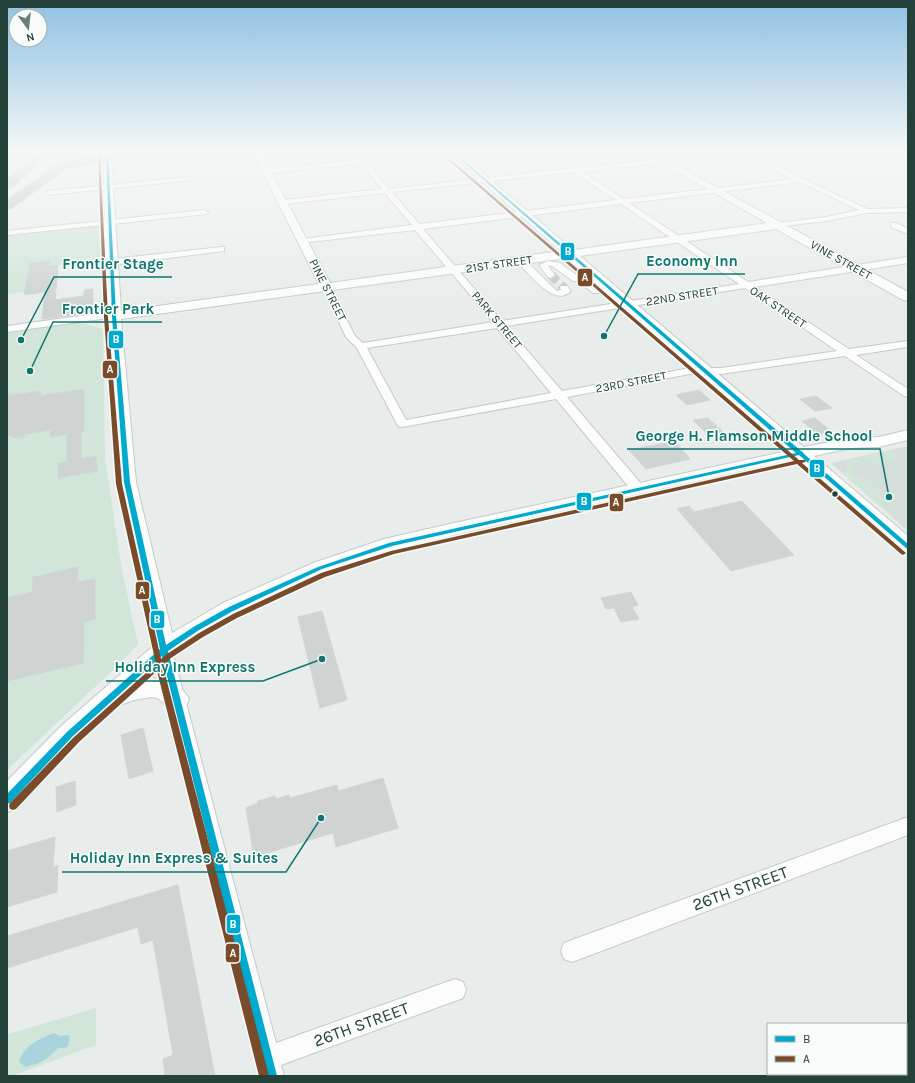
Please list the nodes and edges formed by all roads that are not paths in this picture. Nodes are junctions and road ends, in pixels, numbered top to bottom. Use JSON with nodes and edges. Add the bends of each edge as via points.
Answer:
{"nodes":[{"id":1,"x":110,"y":204,"type":"edge"},
{"id":2,"x":285,"y":204,"type":"edge"},
{"id":3,"x":398,"y":204,"type":"edge"},
{"id":4,"x":512,"y":204,"type":"edge"},
{"id":5,"x":609,"y":204,"type":"edge"},
{"id":6,"x":624,"y":204,"type":"edge"},
{"id":7,"x":738,"y":204,"type":"edge"},
{"id":8,"x":850,"y":204,"type":"edge"},
{"id":9,"x":908,"y":210,"type":"edge"},
{"id":10,"x":866,"y":211,"type":"junction"},
{"id":11,"x":204,"y":212,"type":"dead end"},
{"id":12,"x":524,"y":214,"type":"junction"},
{"id":13,"x":111,"y":222,"type":"junction"},
{"id":14,"x":894,"y":225,"type":"dead end"},
{"id":15,"x":779,"y":226,"type":"junction"},
{"id":16,"x":418,"y":227,"type":"junction"},
{"id":17,"x":908,"y":232,"type":"edge"},
{"id":18,"x":7,"y":233,"type":"edge"},
{"id":19,"x":679,"y":239,"type":"junction"},
{"id":20,"x":303,"y":241,"type":"junction"},
{"id":21,"x":221,"y":249,"type":"dead end"},
{"id":22,"x":571,"y":254,"type":"junction"},
{"id":23,"x":550,"y":257,"type":"junction"},
{"id":24,"x":908,"y":260,"type":"edge"},
{"id":25,"x":521,"y":261,"type":"junction"},
{"id":26,"x":112,"y":262,"type":"junction"},
{"id":27,"x":560,"y":265,"type":"junction"},
{"id":28,"x":858,"y":269,"type":"junction"},
{"id":29,"x":454,"y":270,"type":"junction"},
{"id":30,"x":551,"y":275,"type":"tunnel mouth"},
{"id":31,"x":596,"y":276,"type":"junction"},
{"id":32,"x":582,"y":279,"type":"junction"},
{"id":33,"x":747,"y":286,"type":"junction"},
{"id":34,"x":327,"y":288,"type":"junction"},
{"id":35,"x":564,"y":288,"type":"dead end"},
{"id":36,"x":596,"y":291,"type":"dead end"},
{"id":37,"x":908,"y":297,"type":"edge"},
{"id":38,"x":629,"y":304,"type":"junction"},
{"id":39,"x":114,"y":316,"type":"junction"},
{"id":40,"x":500,"y":325,"type":"junction"},
{"id":41,"x":7,"y":329,"type":"edge"},
{"id":42,"x":908,"y":344,"type":"edge"},
{"id":43,"x":361,"y":346,"type":"junction"},
{"id":44,"x":846,"y":353,"type":"junction"},
{"id":45,"x":705,"y":370,"type":"junction"},
{"id":46,"x":908,"y":394,"type":"edge"},
{"id":47,"x":560,"y":395,"type":"junction"},
{"id":48,"x":402,"y":424,"type":"joint"},
{"id":49,"x":908,"y":427,"type":"edge"},
{"id":50,"x":908,"y":435,"type":"edge"},
{"id":51,"x":850,"y":443,"type":"junction"},
{"id":52,"x":800,"y":453,"type":"junction"},
{"id":53,"x":638,"y":489,"type":"junction"},
{"id":54,"x":908,"y":547,"type":"edge"},
{"id":55,"x":164,"y":650,"type":"junction"},
{"id":56,"x":177,"y":699,"type":"junction"},
{"id":57,"x":105,"y":702,"type":"junction"},
{"id":58,"x":7,"y":800,"type":"edge"},
{"id":59,"x":908,"y":826,"type":"edge"},
{"id":60,"x":572,"y":951,"type":"dead end"},
{"id":61,"x":455,"y":990,"type":"dead end"},
{"id":62,"x":270,"y":1067,"type":"edge"}],
"edges":[{"from":1,"to":13,"type":"main road"},
{"from":2,"to":20,"type":"main road","name":"PINE STREET"},
{"from":3,"to":16,"type":"street","name":"PARK STREET"},
{"from":4,"to":12,"type":"main road"},
{"from":5,"to":12,"type":"street"},
{"from":6,"to":19,"type":"street","name":"OAK STREET"},
{"from":7,"to":15,"type":"main road","name":"VINE STREET"},
{"from":8,"to":10,"type":"street"},
{"from":9,"to":10,"type":"street","name":"21ST STREET"},
{"from":10,"to":15,"type":"street","name":"21ST STREET"},
{"from":11,"to":13,"type":"street"},
{"from":12,"to":16,"type":"street"},
{"from":12,"to":22,"type":"main road"},
{"from":13,"to":18,"type":"street"},
{"from":13,"to":26,"type":"main road"},
{"from":14,"to":17,"type":"street"},
{"from":15,"to":19,"type":"main road","name":"21ST STREET"},
{"from":15,"to":28,"type":"main road","name":"VINE STREET"},
{"from":16,"to":20,"type":"street"},
{"from":16,"to":29,"type":"street","name":"PARK STREET"},
{"from":19,"to":22,"type":"main road","name":"21ST STREET"},
{"from":19,"to":33,"type":"street","name":"OAK STREET"},
{"from":20,"to":34,"type":"main road","name":"PINE STREET"},
{"from":21,"to":26,"type":"street"},
{"from":22,"to":23,"type":"main road","name":"21ST STREET"},
{"from":22,"to":31,"type":"main road"},
{"from":23,"to":25,"type":"main road","name":"21ST STREET"},
{"from":23,"to":27,"type":"street"},
{"from":24,"to":28,"type":"street","name":"22ND STREET"},
{"from":25,"to":29,"type":"main road","name":"21ST STREET"},
{"from":25,"to":35,"type":"street","via":[[554,293],[564,293]]},
{"from":26,"to":39,"type":"main road"},
{"from":27,"to":30,"type":"street","via":[[543,265]]},
{"from":27,"to":32,"type":"street","via":[[574,278]]},
{"from":28,"to":33,"type":"street","name":"22ND STREET"},
{"from":28,"to":37,"type":"main road","name":"VINE STREET"},
{"from":29,"to":34,"type":"main road","name":"21ST STREET"},
{"from":29,"to":40,"type":"street","name":"PARK STREET"},
{"from":31,"to":32,"type":"street"},
{"from":31,"to":38,"type":"main road"},
{"from":32,"to":36,"type":"street"},
{"from":33,"to":38,"type":"street","name":"22ND STREET"},
{"from":33,"to":44,"type":"street","name":"OAK STREET"},
{"from":34,"to":39,"type":"main road","name":"21ST STREET"},
{"from":34,"to":43,"type":"street","name":"PINE STREET","via":[[351,336]]},
{"from":38,"to":40,"type":"street","name":"22ND STREET"},
{"from":38,"to":45,"type":"main road"},
{"from":39,"to":41,"type":"street"},
{"from":39,"to":55,"type":"main road","via":[[127,482]]},
{"from":40,"to":43,"type":"street","name":"22ND STREET"},
{"from":40,"to":47,"type":"street","name":"PARK STREET"},
{"from":42,"to":44,"type":"street","name":"23RD STREET"},
{"from":43,"to":48,"type":"street","name":"PINE STREET"},
{"from":44,"to":45,"type":"street","name":"23RD STREET","via":[[723,371]]},
{"from":44,"to":46,"type":"street","name":"OAK STREET"},
{"from":45,"to":47,"type":"street","name":"23RD STREET"},
{"from":45,"to":52,"type":"main road"},
{"from":47,"to":48,"type":"street","name":"23RD STREET"},
{"from":47,"to":53,"type":"street","name":"PARK STREET"},
{"from":49,"to":51,"type":"main road","via":[[899,426],[867,433]]},
{"from":50,"to":51,"type":"main road","via":[[878,442]]},
{"from":51,"to":52,"type":"main road"},
{"from":52,"to":53,"type":"main road"},
{"from":52,"to":54,"type":"main road"},
{"from":53,"to":55,"type":"main road","via":[[391,544],[350,557],[231,609]]},
{"from":55,"to":56,"type":"street"},
{"from":55,"to":57,"type":"main road"},
{"from":56,"to":57,"type":"main road","via":[[163,690],[146,688],[128,692]]},
{"from":56,"to":62,"type":"street"},
{"from":57,"to":58,"type":"main road","via":[[70,734]]},
{"from":59,"to":60,"type":"street","name":"26TH STREET"},
{"from":61,"to":62,"type":"street","name":"26TH STREET"}]}
